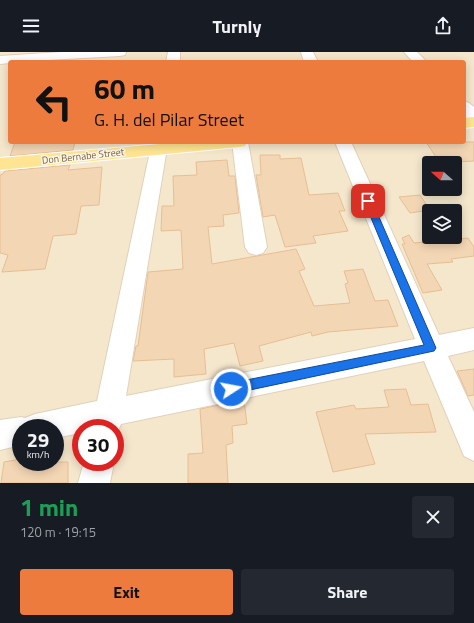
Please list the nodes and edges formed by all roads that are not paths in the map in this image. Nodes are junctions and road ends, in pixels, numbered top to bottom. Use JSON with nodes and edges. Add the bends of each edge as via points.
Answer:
{"nodes":[{"id":1,"x":120,"y":52,"type":"edge"},
{"id":2,"x":410,"y":52,"type":"edge"},
{"id":3,"x":9,"y":57,"type":"edge"},
{"id":4,"x":418,"y":60,"type":"edge"},
{"id":5,"x":0,"y":71,"type":"edge"},
{"id":6,"x":466,"y":108,"type":"edge"},
{"id":7,"x":474,"y":116,"type":"edge"},
{"id":8,"x":186,"y":144,"type":"edge"},
{"id":9,"x":240,"y":144,"type":"edge"},
{"id":10,"x":344,"y":144,"type":"edge"},
{"id":11,"x":159,"y":145,"type":"edge"},
{"id":12,"x":0,"y":164,"type":"edge"},
{"id":13,"x":256,"y":247,"type":"dead end"},
{"id":14,"x":474,"y":339,"type":"edge"},
{"id":15,"x":431,"y":348,"type":"junction"},
{"id":16,"x":107,"y":419,"type":"edge"},
{"id":17,"x":116,"y":419,"type":"edge"},
{"id":18,"x":12,"y":433,"type":"edge"},
{"id":19,"x":0,"y":435,"type":"edge"},
{"id":20,"x":474,"y":446,"type":"edge"},
{"id":21,"x":96,"y":471,"type":"edge"},
{"id":22,"x":94,"y":483,"type":"edge"}],
"edges":[{"from":1,"to":3,"type":"street"},
{"from":2,"to":4,"type":"street"},
{"from":3,"to":5,"type":"street"},
{"from":6,"to":7,"type":"street"},
{"from":8,"to":11,"type":"main road","name":"Don Bernabe Street"},
{"from":9,"to":13,"type":"street"},
{"from":10,"to":15,"type":"street"},
{"from":11,"to":12,"type":"main road","name":"Don Bernabe Street"},
{"from":11,"to":16,"type":"street"},
{"from":14,"to":15,"type":"street"},
{"from":15,"to":17,"type":"street"},
{"from":15,"to":20,"type":"street"},
{"from":18,"to":19,"type":"street"},
{"from":21,"to":22,"type":"street"}]}
